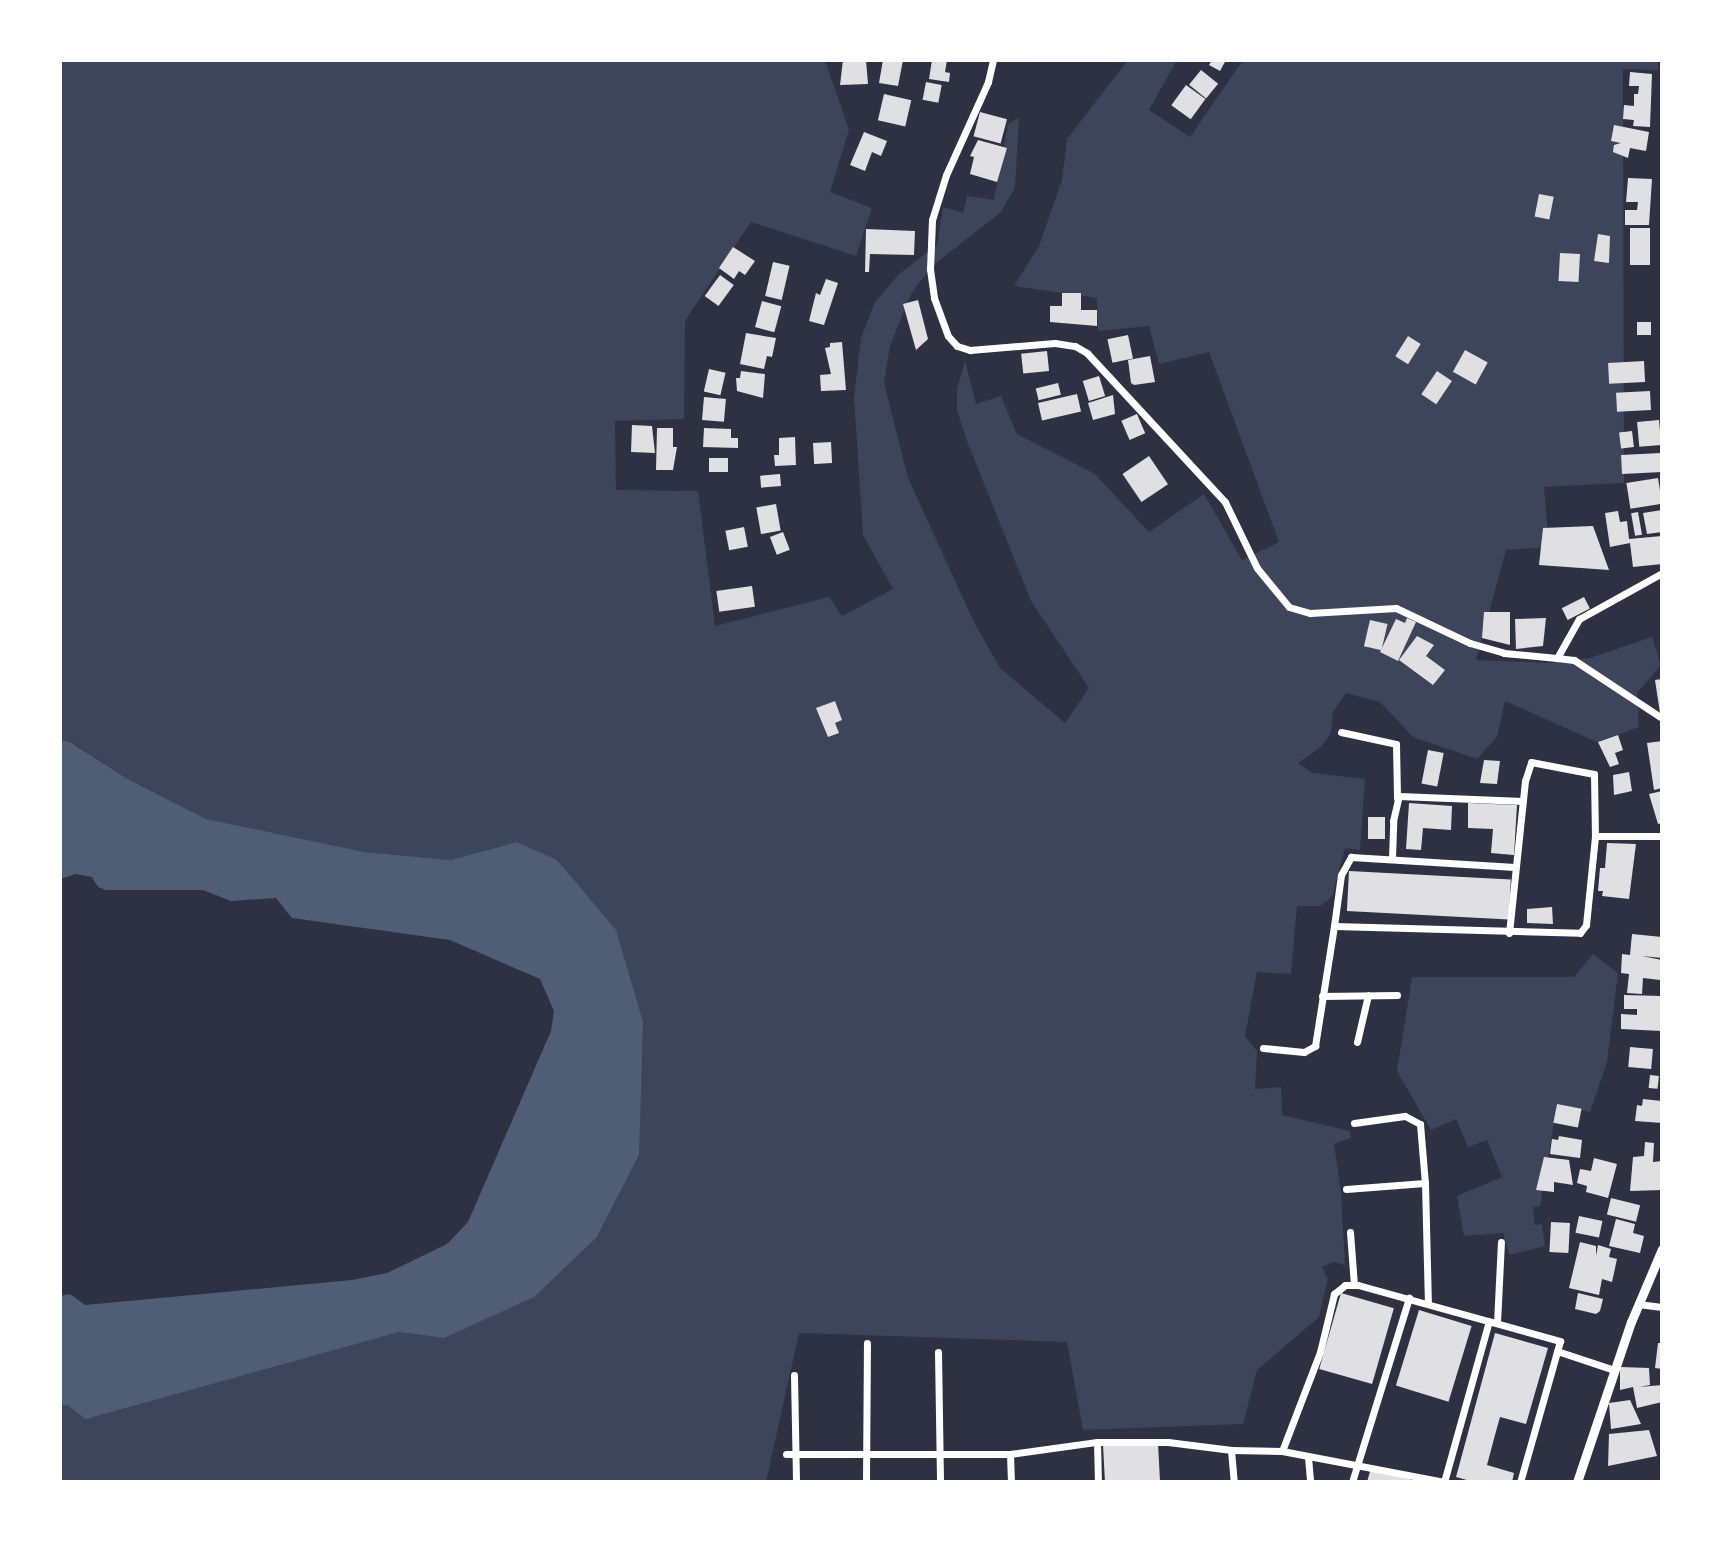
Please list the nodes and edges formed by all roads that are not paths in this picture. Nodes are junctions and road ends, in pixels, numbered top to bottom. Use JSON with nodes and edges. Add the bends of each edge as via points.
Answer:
{"nodes":[{"id":1,"x":993,"y":60,"type":"edge"},
{"id":2,"x":1662,"y":573,"type":"edge"},
{"id":3,"x":1557,"y":658,"type":"junction"},
{"id":4,"x":1662,"y":718,"type":"edge"},
{"id":5,"x":1341,"y":732,"type":"dead end"},
{"id":6,"x":1397,"y":798,"type":"junction"},
{"id":7,"x":1523,"y":801,"type":"junction"},
{"id":8,"x":1595,"y":836,"type":"junction"},
{"id":9,"x":1662,"y":836,"type":"edge"},
{"id":10,"x":1392,"y":858,"type":"junction"},
{"id":11,"x":1515,"y":867,"type":"junction"},
{"id":12,"x":1334,"y":926,"type":"junction"},
{"id":13,"x":1509,"y":933,"type":"junction"},
{"id":14,"x":1368,"y":995,"type":"junction"},
{"id":15,"x":1397,"y":995,"type":"dead end"},
{"id":16,"x":1322,"y":996,"type":"junction"},
{"id":17,"x":1357,"y":1042,"type":"dead end"},
{"id":18,"x":1263,"y":1048,"type":"dead end"},
{"id":19,"x":1354,"y":1123,"type":"dead end"},
{"id":20,"x":1425,"y":1183,"type":"junction"},
{"id":21,"x":1346,"y":1189,"type":"dead end"},
{"id":22,"x":1350,"y":1232,"type":"dead end"},
{"id":23,"x":1501,"y":1242,"type":"dead end"},
{"id":24,"x":1662,"y":1249,"type":"edge"},
{"id":25,"x":1354,"y":1285,"type":"junction"},
{"id":26,"x":1409,"y":1298,"type":"junction"},
{"id":27,"x":1428,"y":1303,"type":"junction"},
{"id":28,"x":1638,"y":1304,"type":"junction"},
{"id":29,"x":1662,"y":1307,"type":"edge"},
{"id":30,"x":1493,"y":1322,"type":"junction"},
{"id":31,"x":867,"y":1343,"type":"dead end"},
{"id":32,"x":1557,"y":1351,"type":"junction"},
{"id":33,"x":938,"y":1352,"type":"dead end"},
{"id":34,"x":1614,"y":1370,"type":"junction"},
{"id":35,"x":794,"y":1375,"type":"dead end"},
{"id":36,"x":1097,"y":1442,"type":"junction"},
{"id":37,"x":1231,"y":1450,"type":"junction"},
{"id":38,"x":1282,"y":1451,"type":"junction"},
{"id":39,"x":941,"y":1453,"type":"junction"},
{"id":40,"x":786,"y":1454,"type":"dead end"},
{"id":41,"x":796,"y":1454,"type":"junction"},
{"id":42,"x":865,"y":1454,"type":"junction"},
{"id":43,"x":1010,"y":1454,"type":"junction"},
{"id":44,"x":1308,"y":1457,"type":"junction"},
{"id":45,"x":1356,"y":1463,"type":"junction"},
{"id":46,"x":796,"y":1482,"type":"edge"},
{"id":47,"x":866,"y":1482,"type":"edge"},
{"id":48,"x":940,"y":1482,"type":"edge"},
{"id":49,"x":1011,"y":1482,"type":"edge"},
{"id":50,"x":1098,"y":1482,"type":"edge"},
{"id":51,"x":1234,"y":1482,"type":"edge"},
{"id":52,"x":1310,"y":1482,"type":"edge"},
{"id":53,"x":1352,"y":1482,"type":"edge"},
{"id":54,"x":1520,"y":1482,"type":"edge"},
{"id":55,"x":1577,"y":1482,"type":"edge"}],
"edges":[{"from":1,"to":3,"type":"street","via":[[932,220],[934,298],[957,346],[970,350],[1055,343],[1087,353],[1225,502],[1257,568],[1289,607],[1310,613],[1396,608],[1470,643],[1504,653]]},
{"from":2,"to":3,"type":"street","via":[[1579,619]]},
{"from":3,"to":4,"type":"street","via":[[1574,660]]},
{"from":5,"to":6,"type":"street","via":[[1396,744]]},
{"from":6,"to":7,"type":"street"},
{"from":6,"to":10,"type":"street"},
{"from":7,"to":8,"type":"street","via":[[1533,761],[1593,773]]},
{"from":7,"to":11,"type":"street"},
{"from":8,"to":9,"type":"street"},
{"from":8,"to":13,"type":"street","via":[[1582,932]]},
{"from":10,"to":11,"type":"street"},
{"from":10,"to":12,"type":"street","via":[[1360,855],[1347,860],[1335,898]]},
{"from":11,"to":13,"type":"street"},
{"from":12,"to":13,"type":"street"},
{"from":12,"to":16,"type":"street"},
{"from":14,"to":15,"type":"street"},
{"from":14,"to":16,"type":"street"},
{"from":14,"to":17,"type":"street"},
{"from":16,"to":18,"type":"street","via":[[1312,1050]]},
{"from":19,"to":20,"type":"street","via":[[1417,1119],[1423,1131]]},
{"from":20,"to":21,"type":"street"},
{"from":20,"to":27,"type":"street"},
{"from":22,"to":25,"type":"street"},
{"from":23,"to":30,"type":"street"},
{"from":24,"to":28,"type":"street"},
{"from":25,"to":26,"type":"street"},
{"from":25,"to":38,"type":"street","via":[[1334,1294],[1320,1352]]},
{"from":26,"to":27,"type":"street"},
{"from":26,"to":45,"type":"street"},
{"from":27,"to":30,"type":"street"},
{"from":28,"to":29,"type":"street"},
{"from":28,"to":34,"type":"street"},
{"from":30,"to":32,"type":"street","via":[[1560,1341]]},
{"from":30,"to":45,"type":"street","via":[[1444,1482]]},
{"from":31,"to":42,"type":"street"},
{"from":32,"to":34,"type":"street"},
{"from":32,"to":54,"type":"street"},
{"from":33,"to":39,"type":"street"},
{"from":34,"to":55,"type":"street"},
{"from":35,"to":41,"type":"street"},
{"from":36,"to":37,"type":"street","via":[[1168,1442]]},
{"from":36,"to":43,"type":"street"},
{"from":36,"to":50,"type":"street"},
{"from":37,"to":38,"type":"street"},
{"from":37,"to":51,"type":"street"},
{"from":38,"to":44,"type":"street"},
{"from":39,"to":42,"type":"street"},
{"from":39,"to":43,"type":"street"},
{"from":39,"to":48,"type":"street"},
{"from":40,"to":41,"type":"street"},
{"from":41,"to":42,"type":"street"},
{"from":41,"to":46,"type":"street"},
{"from":42,"to":47,"type":"street"},
{"from":43,"to":49,"type":"street"},
{"from":44,"to":45,"type":"street"},
{"from":44,"to":52,"type":"street"},
{"from":45,"to":53,"type":"street"}]}
